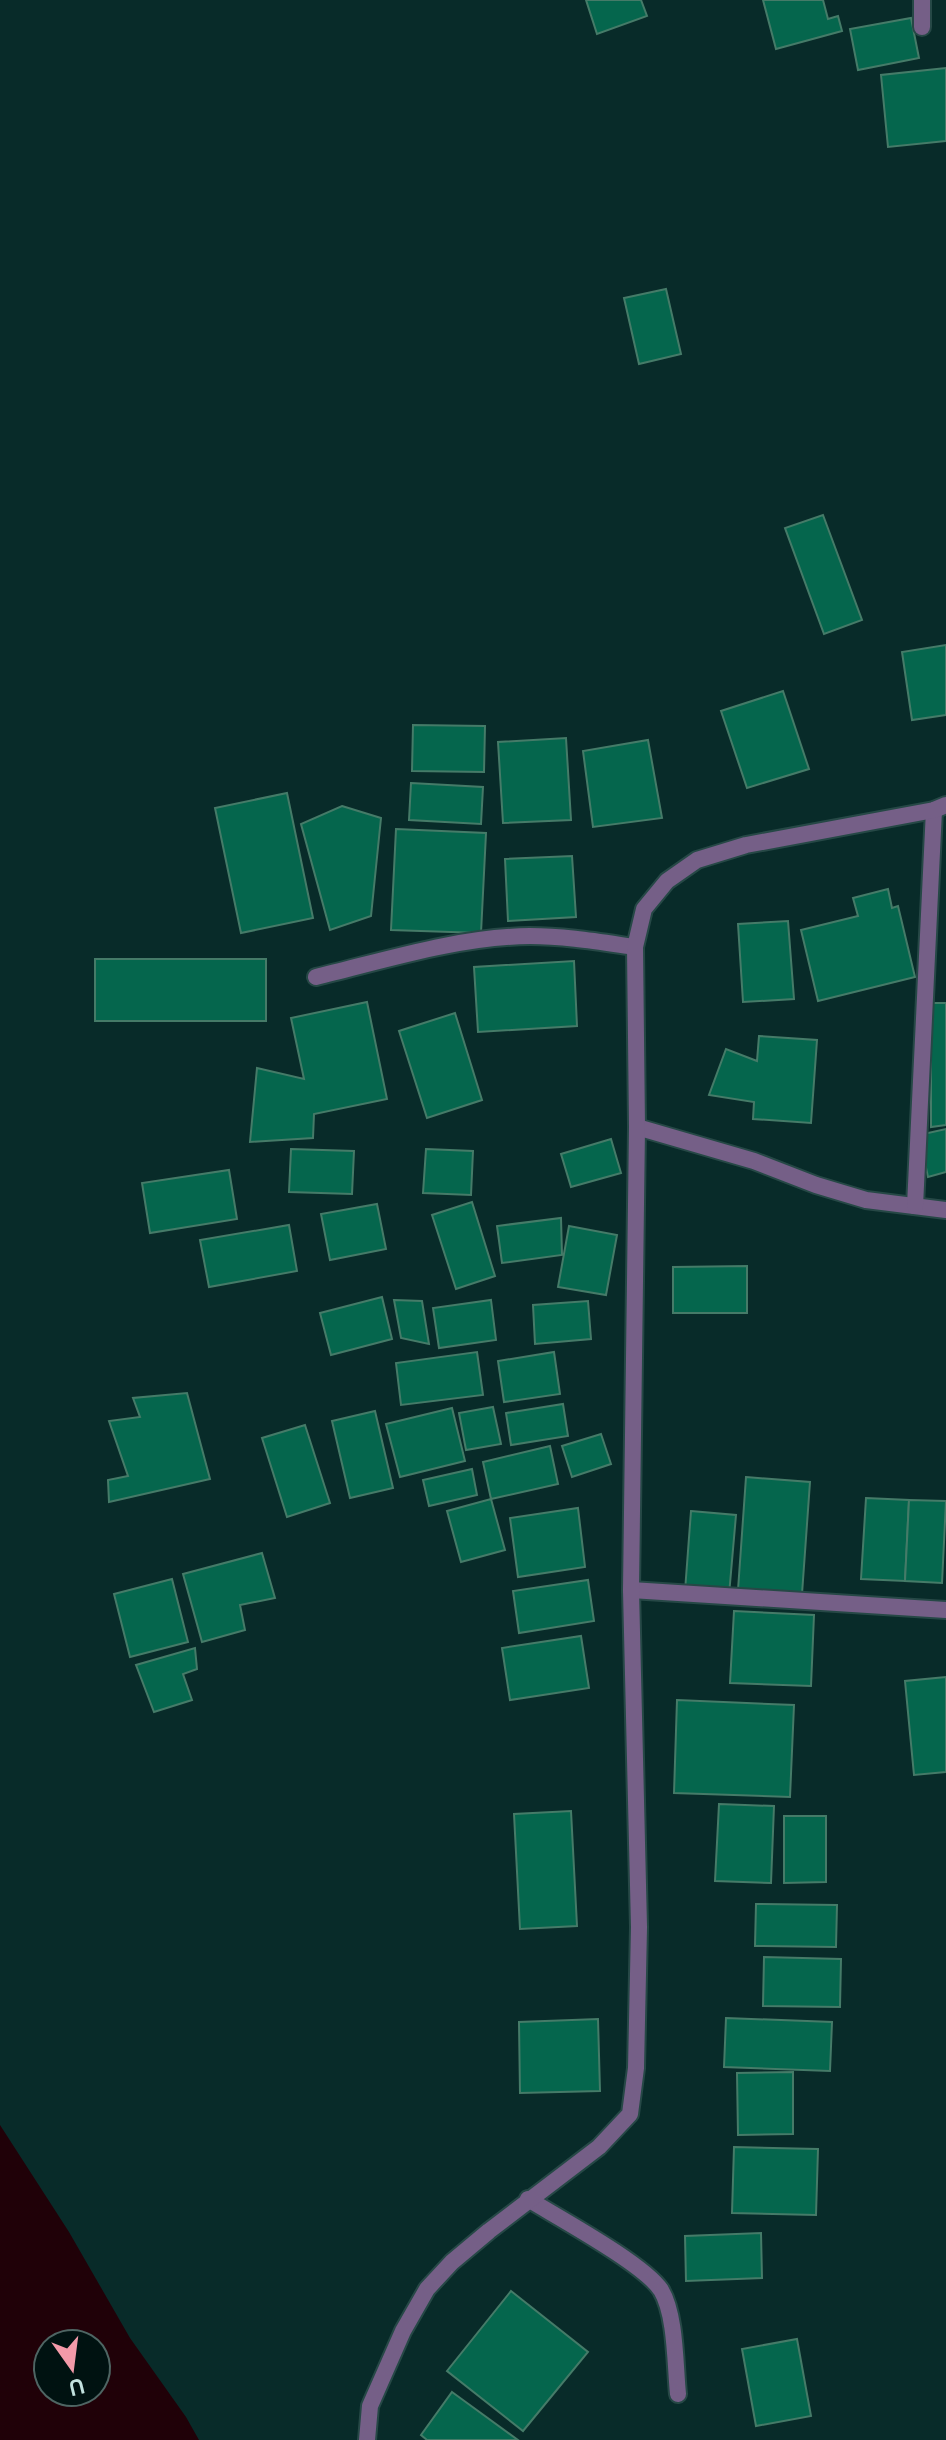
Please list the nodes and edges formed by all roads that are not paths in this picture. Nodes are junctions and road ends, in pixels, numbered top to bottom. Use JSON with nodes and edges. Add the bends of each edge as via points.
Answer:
{"nodes":[{"id":1,"x":922,"y":0,"type":"edge"},
{"id":2,"x":922,"y":27,"type":"dead end"},
{"id":3,"x":940,"y":808,"type":"edge"},
{"id":4,"x":635,"y":947,"type":"junction"},
{"id":5,"x":316,"y":977,"type":"dead end"},
{"id":6,"x":637,"y":1127,"type":"junction"},
{"id":7,"x":915,"y":1206,"type":"junction"},
{"id":8,"x":946,"y":1210,"type":"edge"},
{"id":9,"x":631,"y":1590,"type":"junction"},
{"id":10,"x":946,"y":1610,"type":"edge"},
{"id":11,"x":528,"y":2199,"type":"junction"},
{"id":12,"x":678,"y":2394,"type":"dead end"},
{"id":13,"x":367,"y":2440,"type":"edge"}],
"edges":[{"from":1,"to":2,"type":"street"},
{"from":3,"to":4,"type":"street","via":[[746,845],[697,860],[667,881],[644,909]]},
{"from":3,"to":7,"type":"street"},
{"from":4,"to":5,"type":"street","via":[[530,936],[490,939]]},
{"from":4,"to":6,"type":"street"},
{"from":6,"to":7,"type":"street","via":[[866,1200]]},
{"from":6,"to":9,"type":"street"},
{"from":7,"to":8,"type":"street"},
{"from":9,"to":10,"type":"street"},
{"from":9,"to":11,"type":"street","via":[[639,1942],[630,2114],[599,2147]]},
{"from":11,"to":12,"type":"street","via":[[646,2273],[662,2292]]},
{"from":11,"to":13,"type":"street","via":[[427,2289],[370,2406]]}]}
